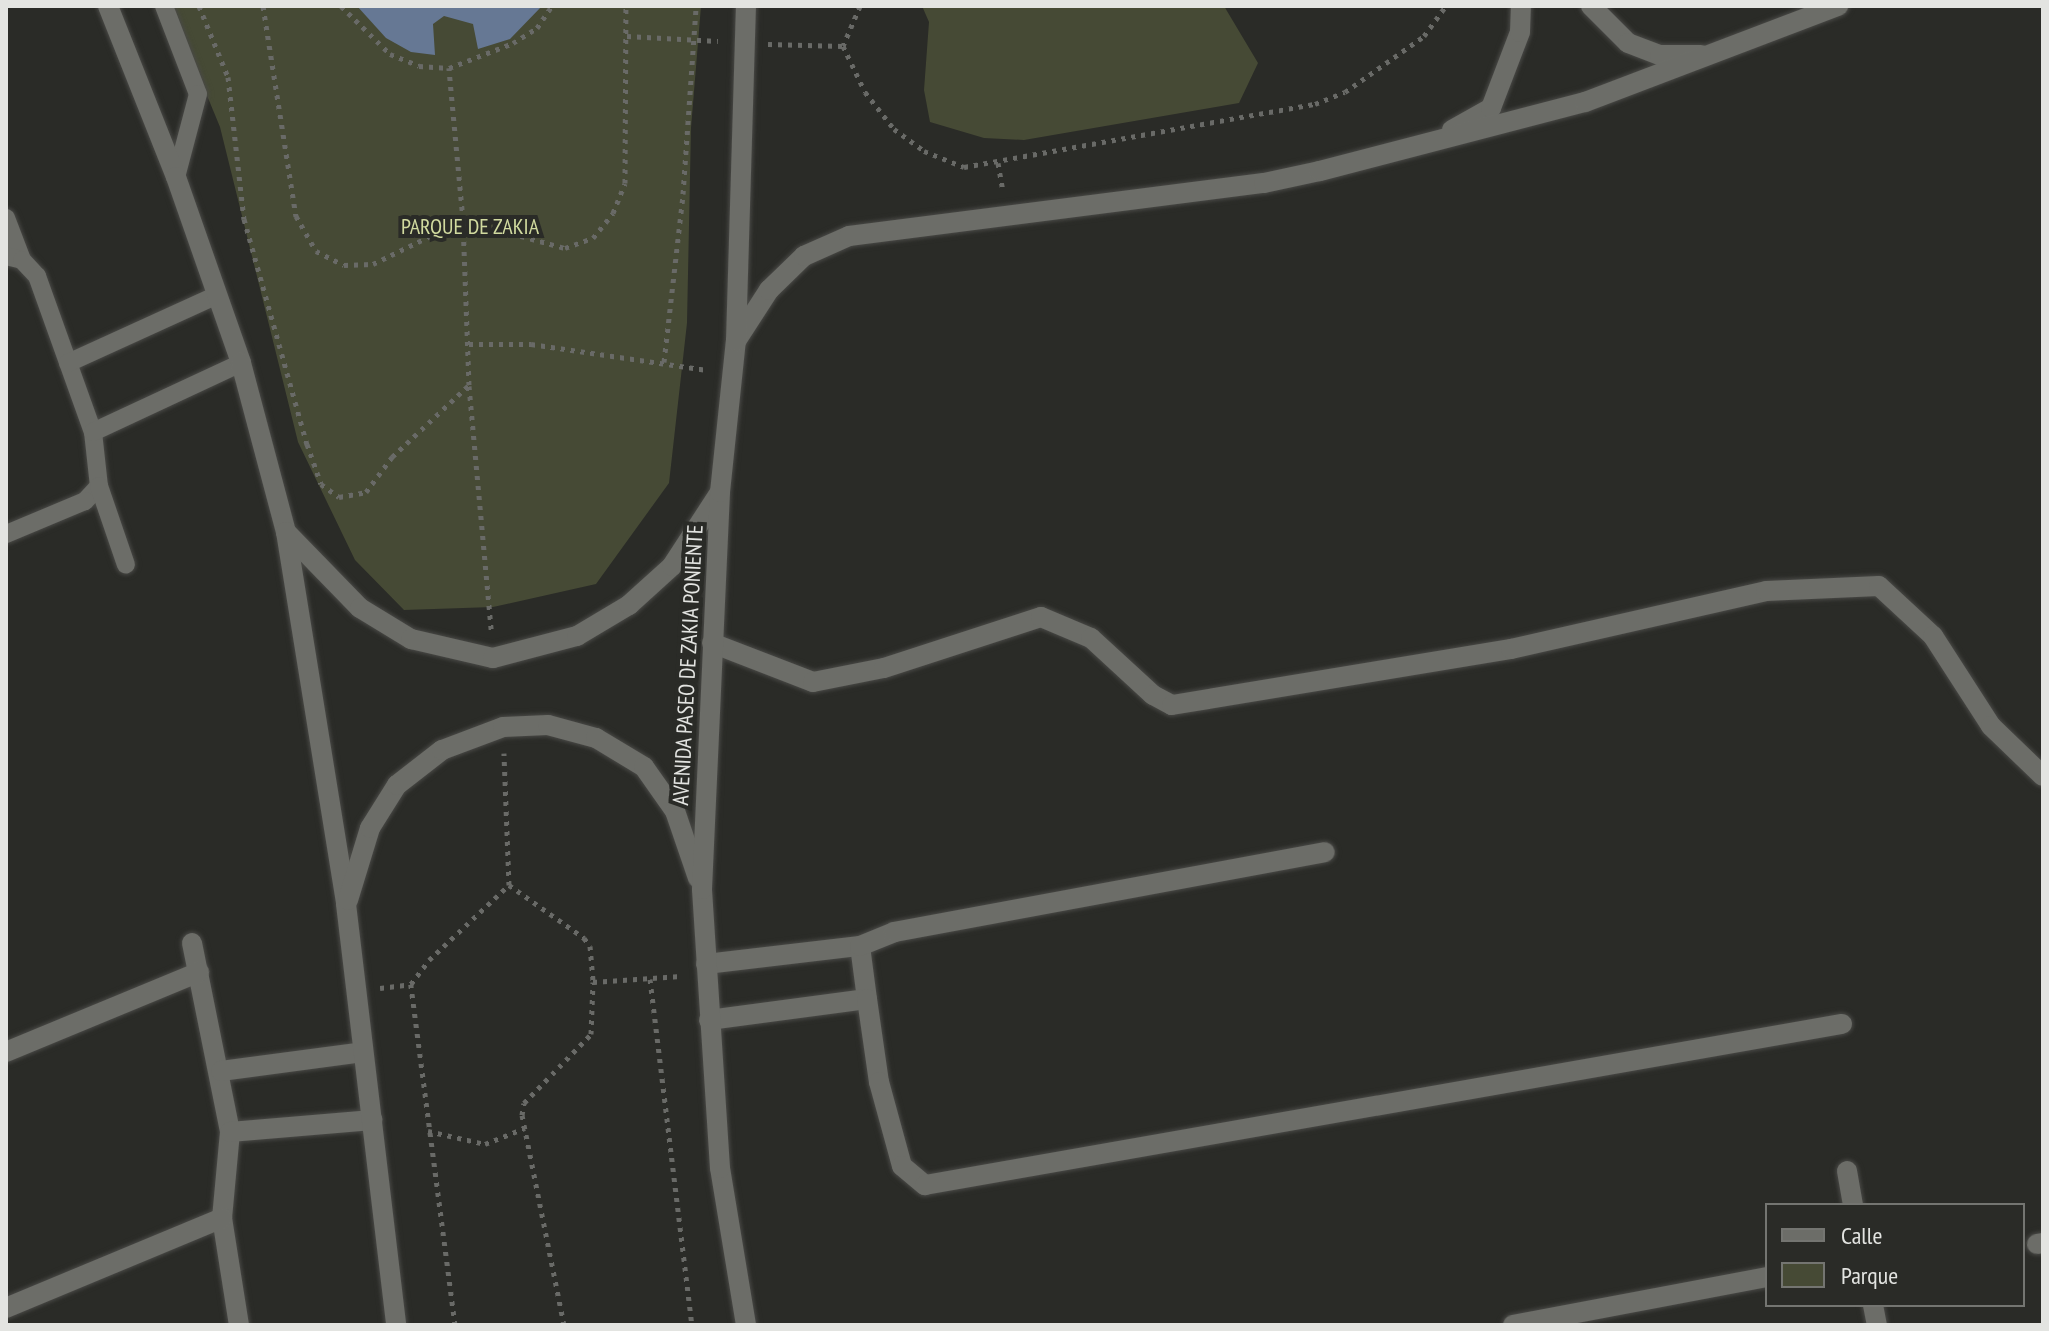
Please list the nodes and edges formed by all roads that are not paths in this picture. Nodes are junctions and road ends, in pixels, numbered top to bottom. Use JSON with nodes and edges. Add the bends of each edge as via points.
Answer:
{"nodes":[{"id":1,"x":108,"y":6,"type":"edge"},
{"id":2,"x":164,"y":6,"type":"edge"},
{"id":3,"x":746,"y":6,"type":"edge"},
{"id":4,"x":1521,"y":6,"type":"edge"},
{"id":5,"x":1591,"y":6,"type":"edge"},
{"id":6,"x":1838,"y":6,"type":"edge"},
{"id":7,"x":1718,"y":55,"type":"junction"},
{"id":8,"x":1425,"y":146,"type":"junction"},
{"id":9,"x":176,"y":177,"type":"junction"},
{"id":10,"x":6,"y":218,"type":"edge"},
{"id":11,"x":14,"y":258,"type":"edge"},
{"id":12,"x":217,"y":295,"type":"junction"},
{"id":13,"x":736,"y":341,"type":"junction"},
{"id":14,"x":68,"y":363,"type":"junction"},
{"id":15,"x":241,"y":363,"type":"junction"},
{"id":16,"x":93,"y":432,"type":"junction"},
{"id":17,"x":99,"y":486,"type":"junction"},
{"id":18,"x":720,"y":492,"type":"junction"},
{"id":19,"x":286,"y":532,"type":"junction"},
{"id":20,"x":6,"y":534,"type":"edge"},
{"id":21,"x":126,"y":565,"type":"dead end"},
{"id":22,"x":712,"y":643,"type":"junction"},
{"id":23,"x":2043,"y":776,"type":"edge"},
{"id":24,"x":1325,"y":852,"type":"dead end"},
{"id":25,"x":702,"y":889,"type":"junction"},
{"id":26,"x":346,"y":904,"type":"junction"},
{"id":27,"x":192,"y":943,"type":"dead end"},
{"id":28,"x":860,"y":946,"type":"junction"},
{"id":29,"x":706,"y":964,"type":"junction"},
{"id":30,"x":199,"y":972,"type":"junction"},
{"id":31,"x":867,"y":999,"type":"junction"},
{"id":32,"x":709,"y":1020,"type":"junction"},
{"id":33,"x":1842,"y":1024,"type":"dead end"},
{"id":34,"x":6,"y":1052,"type":"edge"},
{"id":35,"x":363,"y":1052,"type":"junction"},
{"id":36,"x":221,"y":1071,"type":"junction"},
{"id":37,"x":372,"y":1120,"type":"junction"},
{"id":38,"x":230,"y":1132,"type":"junction"},
{"id":39,"x":1847,"y":1171,"type":"dead end"},
{"id":40,"x":1853,"y":1203,"type":"edge"},
{"id":41,"x":222,"y":1218,"type":"junction"},
{"id":42,"x":1765,"y":1277,"type":"edge"},
{"id":43,"x":6,"y":1308,"type":"edge"},
{"id":44,"x":239,"y":1325,"type":"edge"},
{"id":45,"x":396,"y":1325,"type":"edge"},
{"id":46,"x":746,"y":1325,"type":"edge"},
{"id":47,"x":1513,"y":1325,"type":"edge"}],
"edges":[{"from":1,"to":9,"type":"street"},
{"from":2,"to":9,"type":"lane","via":[[198,94]]},
{"from":3,"to":13,"type":"street","name":"AVENIDA PASEO DE ZAKIA PONIENTE"},
{"from":4,"to":8,"type":"street","via":[[1520,32],[1491,108]]},
{"from":5,"to":7,"type":"street","via":[[1628,43],[1660,55]]},
{"from":6,"to":7,"type":"street"},
{"from":7,"to":8,"type":"street","via":[[1585,102]]},
{"from":8,"to":13,"type":"street","via":[[1264,183],[849,236],[804,256],[769,290]]},
{"from":9,"to":12,"type":"street"},
{"from":10,"to":11,"type":"lane"},
{"from":11,"to":14,"type":"lane","via":[[37,276]]},
{"from":12,"to":14,"type":"lane"},
{"from":12,"to":15,"type":"street"},
{"from":13,"to":18,"type":"street","name":"AVENIDA PASEO DE ZAKIA PONIENTE"},
{"from":14,"to":16,"type":"lane"},
{"from":15,"to":16,"type":"lane"},
{"from":15,"to":19,"type":"street"},
{"from":16,"to":17,"type":"lane"},
{"from":17,"to":20,"type":"lane","via":[[85,501]]},
{"from":17,"to":21,"type":"lane"},
{"from":18,"to":19,"type":"street","via":[[672,566],[629,605],[577,636],[493,658],[411,639],[372,616]]},
{"from":18,"to":22,"type":"street","name":"AVENIDA PASEO DE ZAKIA PONIENTE"},
{"from":19,"to":26,"type":"street"},
{"from":22,"to":23,"type":"street","via":[[813,682],[884,668],[1041,617],[1091,638],[1153,695],[1172,705],[1511,649],[1766,591],[1879,586],[1933,636],[1991,726]]},
{"from":22,"to":25,"type":"street","name":"AVENIDA PASEO DE ZAKIA PONIENTE"},
{"from":24,"to":28,"type":"street","via":[[894,932]]},
{"from":25,"to":26,"type":"street","via":[[675,811],[644,767],[596,738],[548,725],[503,727],[442,750],[397,785],[370,828]]},
{"from":25,"to":29,"type":"street","name":"AVENIDA PASEO DE ZAKIA PONIENTE"},
{"from":26,"to":35,"type":"street"},
{"from":27,"to":30,"type":"street"},
{"from":28,"to":29,"type":"street"},
{"from":28,"to":31,"type":"street"},
{"from":29,"to":32,"type":"street","name":"AVENIDA PASEO DE ZAKIA PONIENTE"},
{"from":30,"to":34,"type":"street"},
{"from":30,"to":36,"type":"street"},
{"from":31,"to":32,"type":"street"},
{"from":31,"to":33,"type":"street","via":[[879,1082],[902,1166],[925,1185]]},
{"from":32,"to":46,"type":"street","name":"AVENIDA PASEO DE ZAKIA PONIENTE","via":[[720,1168]]},
{"from":35,"to":36,"type":"street"},
{"from":35,"to":37,"type":"street"},
{"from":36,"to":38,"type":"street"},
{"from":37,"to":38,"type":"street"},
{"from":37,"to":45,"type":"street"},
{"from":38,"to":41,"type":"street"},
{"from":39,"to":40,"type":"street"},
{"from":41,"to":43,"type":"street"},
{"from":41,"to":44,"type":"street"},
{"from":42,"to":47,"type":"street"}]}
